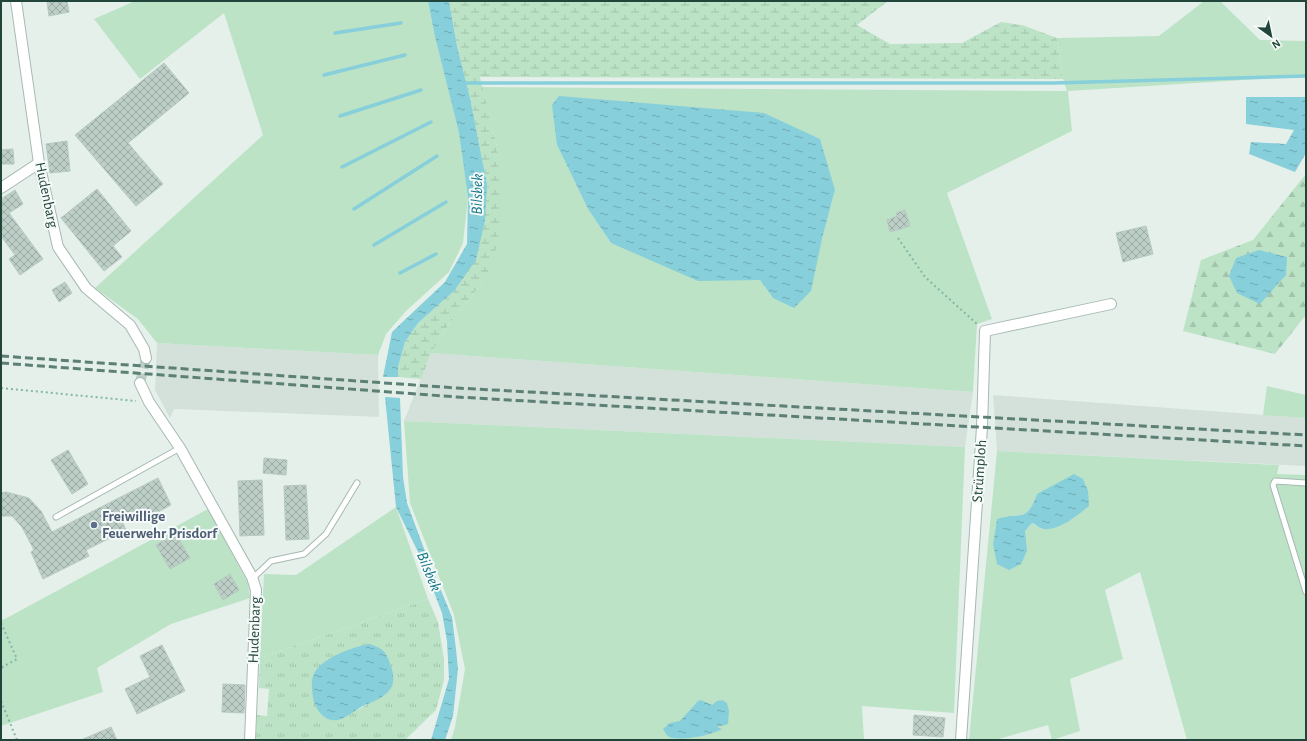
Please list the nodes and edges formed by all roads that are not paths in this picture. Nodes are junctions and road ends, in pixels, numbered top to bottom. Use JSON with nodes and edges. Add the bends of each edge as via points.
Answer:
{"nodes":[{"id":1,"x":16,"y":1,"type":"edge"},
{"id":2,"x":39,"y":163,"type":"junction"},
{"id":3,"x":1,"y":188,"type":"edge"},
{"id":4,"x":1111,"y":304,"type":"dead end"},
{"id":5,"x":146,"y":358,"type":"tunnel mouth"},
{"id":6,"x":140,"y":383,"type":"tunnel mouth"},
{"id":7,"x":180,"y":448,"type":"junction"},
{"id":8,"x":358,"y":483,"type":"dead end"},
{"id":9,"x":1306,"y":483,"type":"edge"},
{"id":10,"x":56,"y":517,"type":"dead end"},
{"id":11,"x":252,"y":579,"type":"junction"},
{"id":12,"x":1306,"y":592,"type":"edge"},
{"id":13,"x":250,"y":740,"type":"edge"},
{"id":14,"x":961,"y":740,"type":"edge"}],
"edges":[{"from":1,"to":2,"type":"street","name":"Hudenbarg"},
{"from":2,"to":3,"type":"street"},
{"from":2,"to":5,"type":"street","name":"Hudenbarg","via":[[58,247],[86,288],[130,325],[144,349]]},
{"from":4,"to":14,"type":"street","name":"Strümploh","via":[[985,332],[982,427]]},
{"from":6,"to":7,"type":"street","name":"Hudenbarg","via":[[149,402]]},
{"from":7,"to":10,"type":"lane"},
{"from":7,"to":11,"type":"street","name":"Hudenbarg"},
{"from":8,"to":11,"type":"lane","via":[[326,534],[304,554],[271,561]]},
{"from":9,"to":12,"type":"lane","via":[[1275,482],[1273,485]]},
{"from":11,"to":13,"type":"street","name":"Hudenbarg","via":[[256,590]]}]}
